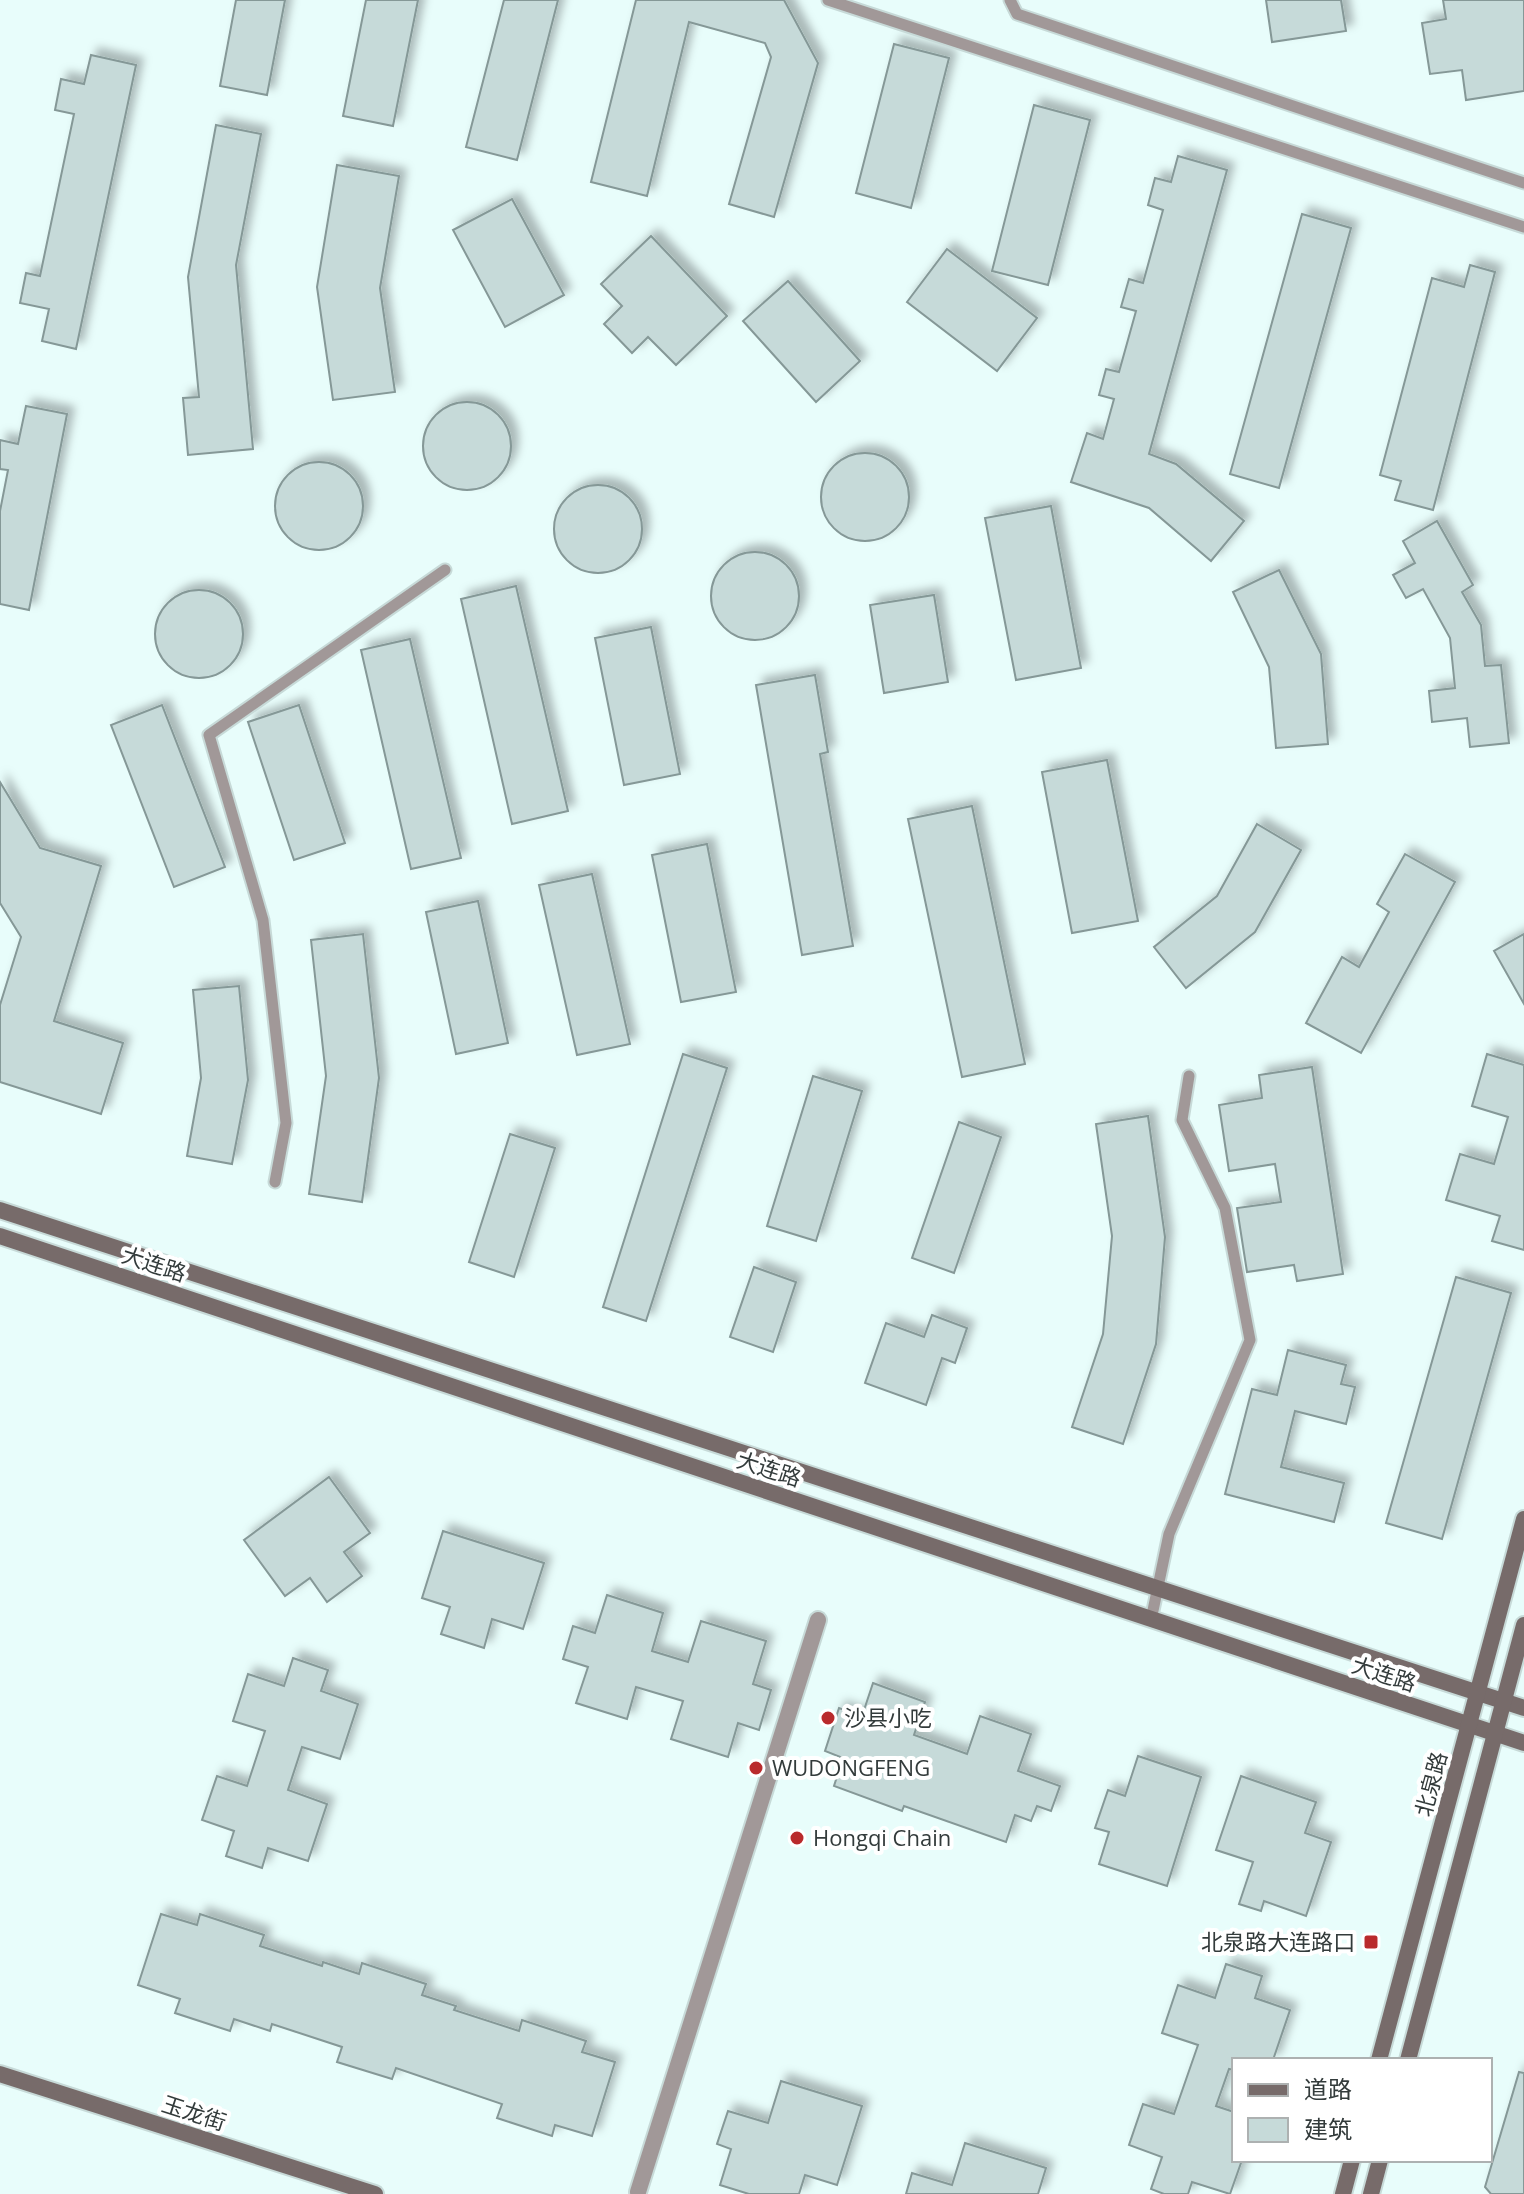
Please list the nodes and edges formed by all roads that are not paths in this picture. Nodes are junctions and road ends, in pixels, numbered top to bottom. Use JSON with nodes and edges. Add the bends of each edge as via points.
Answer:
{"nodes":[{"id":1,"x":828,"y":0,"type":"edge"},
{"id":2,"x":1010,"y":0,"type":"edge"},
{"id":3,"x":1524,"y":183,"type":"edge"},
{"id":4,"x":1524,"y":227,"type":"edge"},
{"id":5,"x":445,"y":570,"type":"dead end"},
{"id":6,"x":1189,"y":1076,"type":"dead end"},
{"id":7,"x":275,"y":1182,"type":"dead end"},
{"id":8,"x":0,"y":1210,"type":"edge"},
{"id":9,"x":0,"y":1236,"type":"edge"},
{"id":10,"x":1524,"y":1519,"type":"edge"},
{"id":11,"x":1157,"y":1589,"type":"junction"},
{"id":12,"x":818,"y":1620,"type":"dead end"},
{"id":13,"x":1151,"y":1620,"type":"junction"},
{"id":14,"x":1524,"y":1625,"type":"edge"},
{"id":15,"x":1478,"y":1693,"type":"junction"},
{"id":16,"x":1504,"y":1702,"type":"junction"},
{"id":17,"x":1524,"y":1708,"type":"edge"},
{"id":18,"x":1469,"y":1726,"type":"junction"},
{"id":19,"x":1496,"y":1735,"type":"junction"},
{"id":20,"x":1524,"y":1743,"type":"edge"},
{"id":21,"x":1380,"y":2058,"type":"edge"},
{"id":22,"x":1409,"y":2058,"type":"edge"},
{"id":23,"x":0,"y":2074,"type":"edge"},
{"id":24,"x":1351,"y":2162,"type":"edge"},
{"id":25,"x":1379,"y":2162,"type":"edge"},
{"id":26,"x":638,"y":2192,"type":"dead end"},
{"id":27,"x":375,"y":2194,"type":"edge"},
{"id":28,"x":1343,"y":2194,"type":"edge"},
{"id":29,"x":1371,"y":2194,"type":"edge"}],
"edges":[{"from":1,"to":4,"type":"lane"},
{"from":2,"to":3,"type":"lane","via":[[1017,14]]},
{"from":5,"to":7,"type":"lane","via":[[209,735],[263,920],[286,1123]]},
{"from":6,"to":11,"type":"lane","via":[[1182,1120],[1225,1208],[1250,1340],[1169,1534]]},
{"from":8,"to":11,"type":"street","name":"大连路"},
{"from":9,"to":13,"type":"street","name":"大连路"},
{"from":10,"to":15,"type":"street","name":"北泉路"},
{"from":11,"to":13,"type":"lane"},
{"from":11,"to":15,"type":"street","name":"大连路"},
{"from":12,"to":26,"type":"street"},
{"from":13,"to":18,"type":"street","name":"大连路"},
{"from":14,"to":16,"type":"street"},
{"from":15,"to":16,"type":"street","name":"大连路"},
{"from":15,"to":18,"type":"street","name":"北泉路"},
{"from":16,"to":17,"type":"street","name":"大连路"},
{"from":16,"to":19,"type":"street"},
{"from":18,"to":19,"type":"street","name":"大连路"},
{"from":18,"to":21,"type":"street","name":"北泉路"},
{"from":19,"to":20,"type":"street","name":"大连路"},
{"from":19,"to":22,"type":"street"},
{"from":23,"to":27,"type":"street","name":"玉龙街"},
{"from":24,"to":28,"type":"street"},
{"from":25,"to":29,"type":"street"}]}
